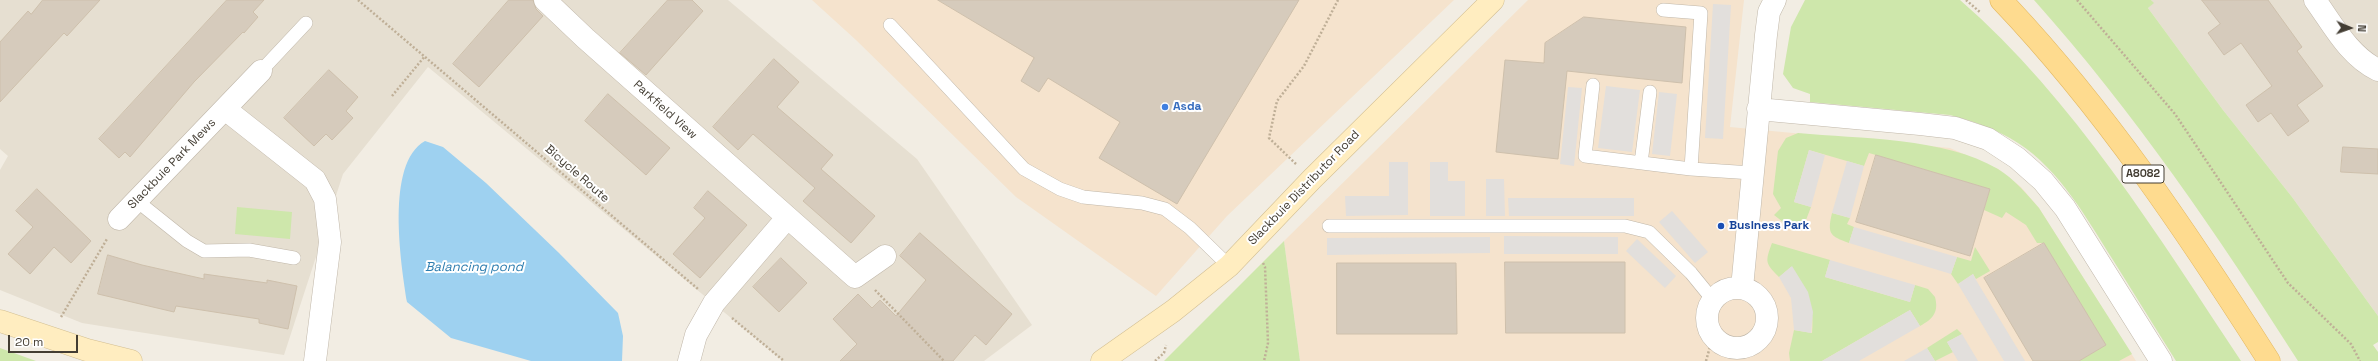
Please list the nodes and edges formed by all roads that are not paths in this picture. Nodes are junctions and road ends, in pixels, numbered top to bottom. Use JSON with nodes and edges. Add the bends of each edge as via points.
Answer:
{"nodes":[{"id":1,"x":545,"y":0,"type":"edge"},
{"id":2,"x":1493,"y":0,"type":"edge"},
{"id":3,"x":2001,"y":0,"type":"edge"},
{"id":4,"x":2315,"y":0,"type":"edge"},
{"id":5,"x":1770,"y":4,"type":"edge"},
{"id":6,"x":1663,"y":10,"type":"dead end"},
{"id":7,"x":306,"y":23,"type":"dead end"},
{"id":8,"x":890,"y":25,"type":"dead end"},
{"id":9,"x":2378,"y":70,"type":"edge"},
{"id":10,"x":261,"y":71,"type":"joint"},
{"id":11,"x":1593,"y":85,"type":"dead end"},
{"id":12,"x":1650,"y":92,"type":"dead end"},
{"id":13,"x":225,"y":109,"type":"junction"},
{"id":14,"x":1758,"y":110,"type":"junction"},
{"id":15,"x":1641,"y":163,"type":"junction"},
{"id":16,"x":1691,"y":169,"type":"junction"},
{"id":17,"x":1752,"y":173,"type":"junction"},
{"id":18,"x":137,"y":200,"type":"junction"},
{"id":19,"x":787,"y":218,"type":"junction"},
{"id":20,"x":119,"y":219,"type":"road end"},
{"id":21,"x":1329,"y":226,"type":"dead end"},
{"id":22,"x":885,"y":256,"type":"dead end"},
{"id":23,"x":294,"y":258,"type":"dead end"},
{"id":24,"x":1229,"y":266,"type":"junction"},
{"id":25,"x":1742,"y":288,"type":"junction"},
{"id":26,"x":1713,"y":300,"type":"junction"},
{"id":27,"x":0,"y":321,"type":"edge"},
{"id":28,"x":131,"y":361,"type":"edge"},
{"id":29,"x":315,"y":361,"type":"edge"},
{"id":30,"x":689,"y":361,"type":"edge"},
{"id":31,"x":1102,"y":361,"type":"edge"},
{"id":32,"x":2161,"y":361,"type":"edge"},
{"id":33,"x":2269,"y":361,"type":"edge"}],
"edges":[{"from":1,"to":19,"type":"street","name":"Parkfield View"},
{"from":2,"to":24,"type":"street","name":"Slackbuie Distributor Road","via":[[1312,179]]},
{"from":3,"to":33,"type":"main road","number":"A8082","via":[[2088,101],[2142,173]]},
{"from":4,"to":9,"type":"street","via":[[2347,45],[2368,65]]},
{"from":5,"to":14,"type":"street"},
{"from":6,"to":16,"type":"lane","via":[[1701,12]]},
{"from":7,"to":10,"type":"lane"},
{"from":8,"to":24,"type":"lane","via":[[1024,169],[1060,189],[1082,197],[1142,203],[1164,210],[1190,228]]},
{"from":10,"to":13,"type":"street","name":"Slackbuie Park Mews"},
{"from":11,"to":15,"type":"lane","via":[[1585,156]]},
{"from":12,"to":15,"type":"lane"},
{"from":13,"to":18,"type":"street","name":"Slackbuie Park Mews"},
{"from":13,"to":29,"type":"street","name":"Slackbuie Park Mews","via":[[315,180],[325,199],[330,242]]},
{"from":14,"to":17,"type":"street"},
{"from":14,"to":32,"type":"street","via":[[1955,128],[1988,139],[2038,176],[2060,202]]},
{"from":15,"to":16,"type":"lane"},
{"from":16,"to":17,"type":"lane"},
{"from":17,"to":25,"type":"street"},
{"from":18,"to":20,"type":"street","name":"Slackbuie Park Mews"},
{"from":18,"to":23,"type":"lane","via":[[187,241],[204,251],[249,250]]},
{"from":19,"to":22,"type":"street","name":"Parkfield View","via":[[855,277]]},
{"from":19,"to":30,"type":"street","via":[[714,303],[696,335]]},
{"from":21,"to":26,"type":"lane","via":[[1639,228],[1649,232],[1691,273]]},
{"from":24,"to":31,"type":"street","name":"Slackbuie Distributor Road","via":[[1173,312]]},
{"from":25,"to":26,"type":"street","via":[[1726,290]]},
{"from":25,"to":26,"type":"street","via":[[1759,297],[1765,305],[1767,324],[1757,341],[1739,348],[1724,345],[1713,336],[1707,318]]},
{"from":27,"to":28,"type":"street"}]}
